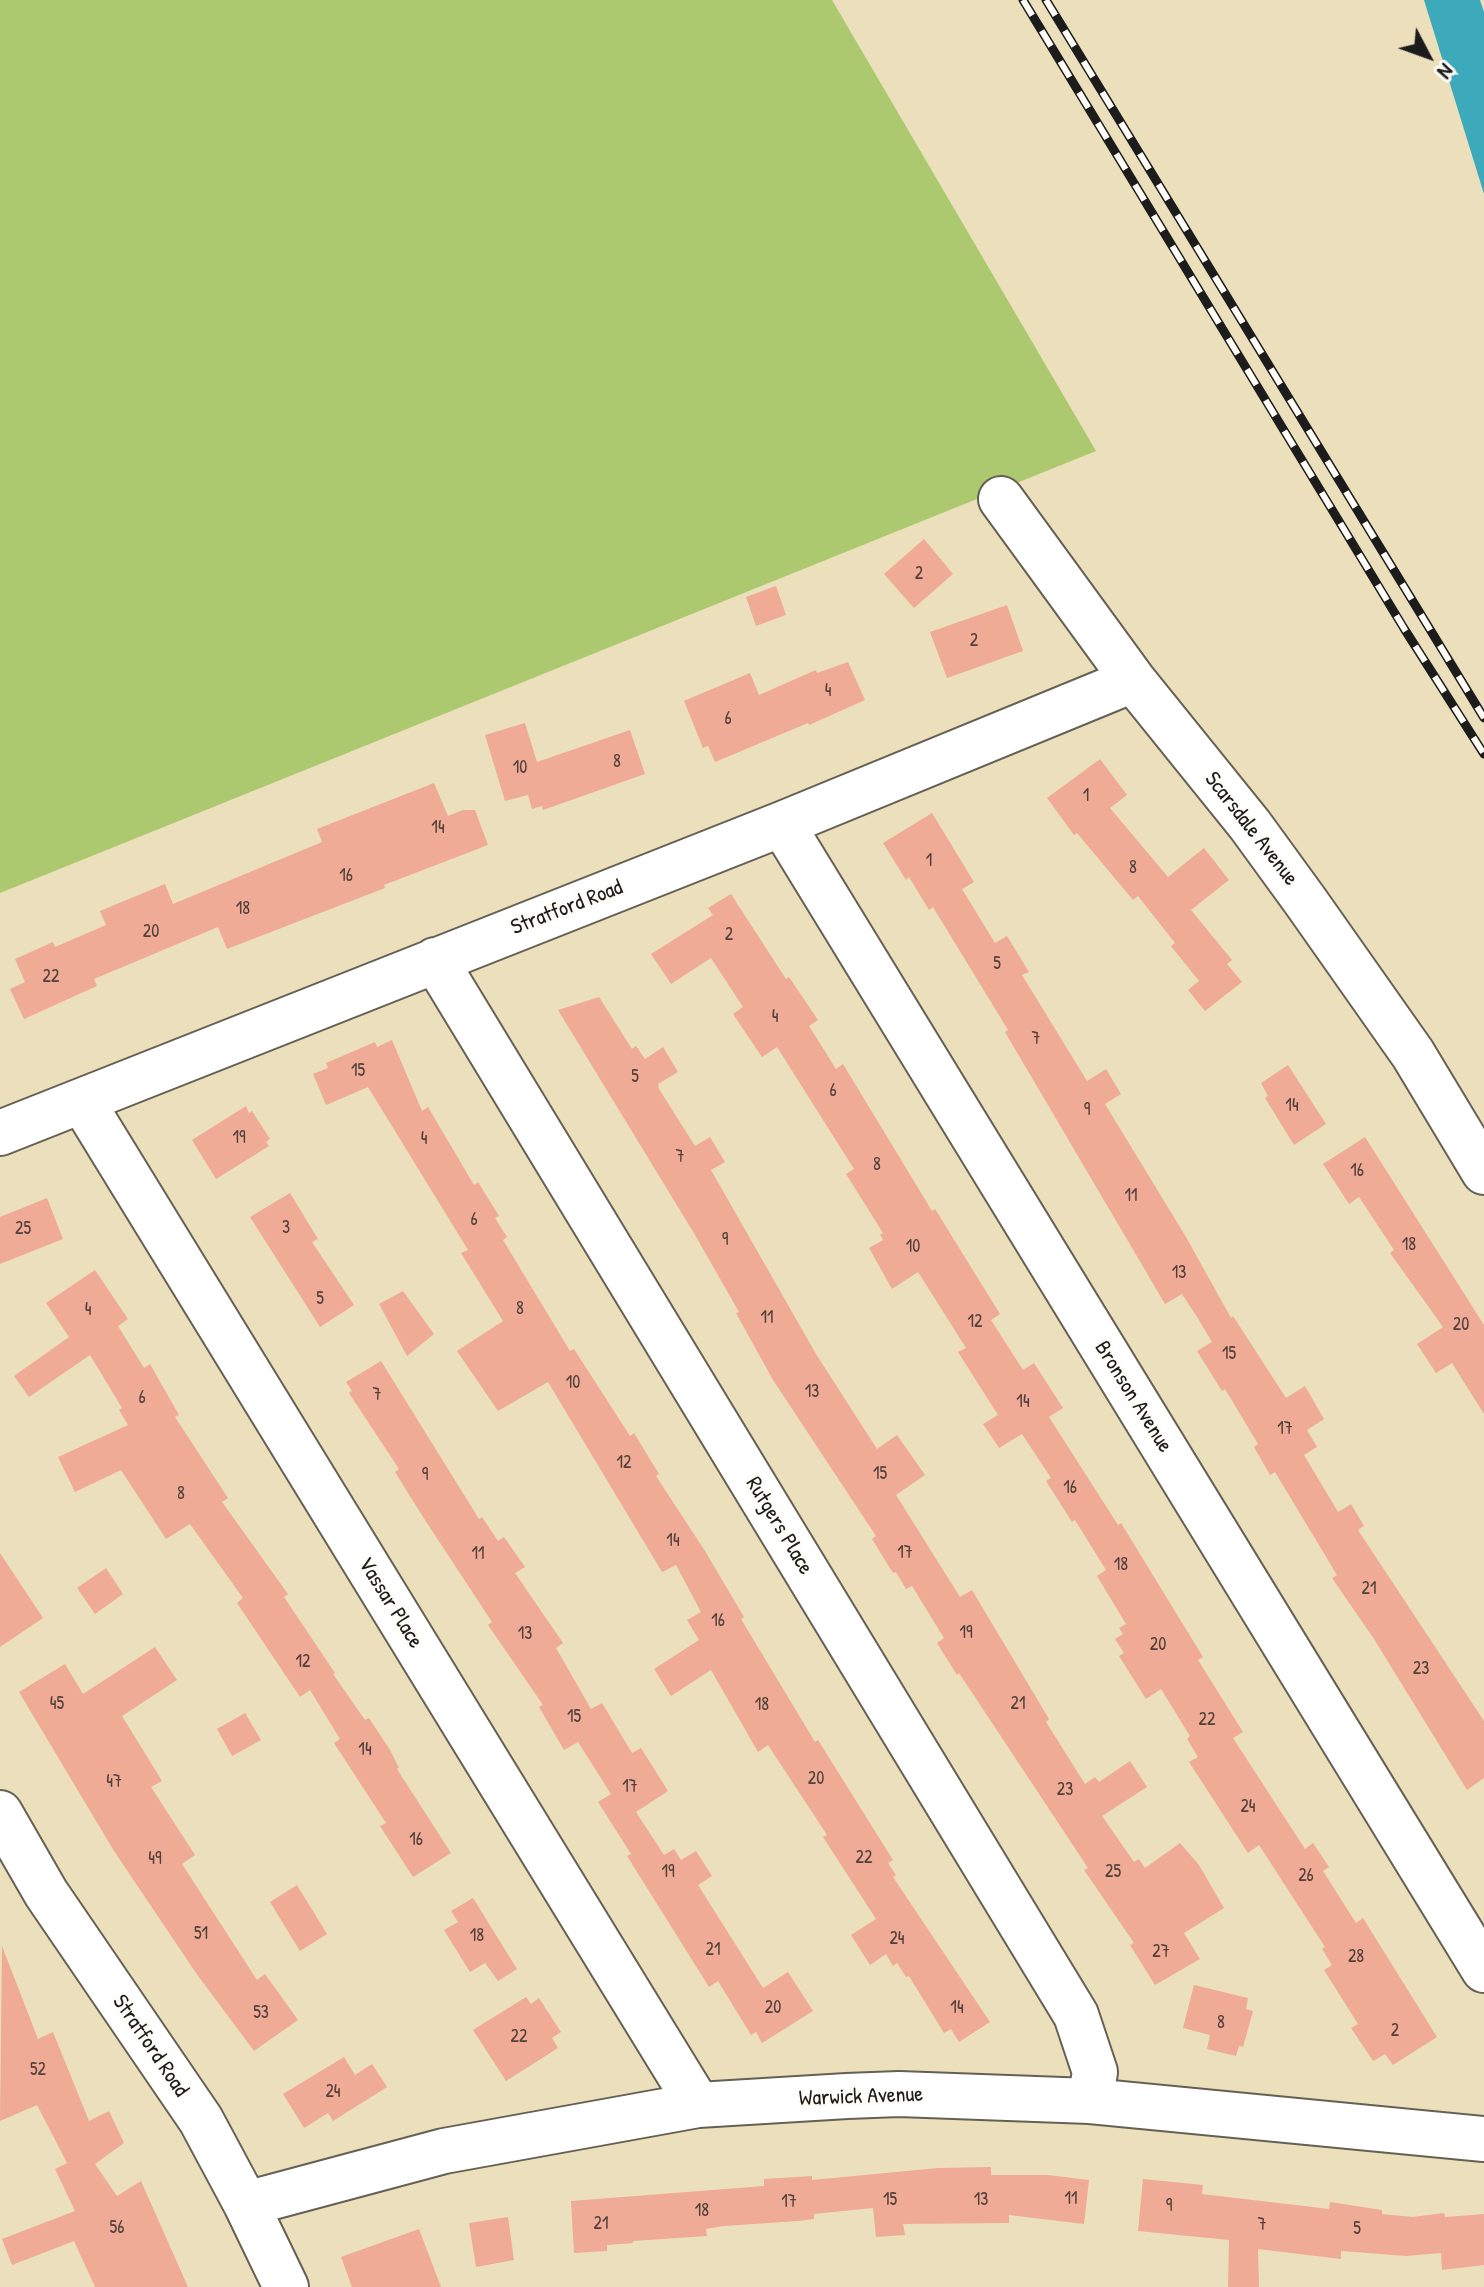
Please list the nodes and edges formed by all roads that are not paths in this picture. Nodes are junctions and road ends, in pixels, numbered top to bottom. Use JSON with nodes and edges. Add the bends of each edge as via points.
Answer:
{"nodes":[{"id":1,"x":1001,"y":499,"type":"dead end"},
{"id":2,"x":1133,"y":680,"type":"junction"},
{"id":3,"x":782,"y":824,"type":"junction"},
{"id":4,"x":435,"y":960,"type":"junction"},
{"id":5,"x":82,"y":1101,"type":"junction"},
{"id":6,"x":0,"y":1133,"type":"edge"},
{"id":7,"x":1484,"y":1172,"type":"edge"},
{"id":8,"x":0,"y":1813,"type":"edge"},
{"id":9,"x":1484,"y":1970,"type":"edge"},
{"id":10,"x":1090,"y":2101,"type":"junction"},
{"id":11,"x":698,"y":2105,"type":"junction"},
{"id":12,"x":1484,"y":2139,"type":"edge"},
{"id":13,"x":246,"y":2204,"type":"junction"},
{"id":14,"x":286,"y":2287,"type":"edge"}],
"edges":[{"from":1,"to":2,"type":"street","name":"Scarsdale Avenue"},
{"from":2,"to":3,"type":"street","name":"Stratford Road"},
{"from":2,"to":7,"type":"street","name":"Scarsdale Avenue","via":[[1306,902],[1413,1054]]},
{"from":3,"to":4,"type":"street","name":"Stratford Road"},
{"from":3,"to":9,"type":"street","name":"Bronson Avenue"},
{"from":4,"to":5,"type":"street","name":"Stratford Road"},
{"from":4,"to":10,"type":"street","name":"Rutgers Place","via":[[1076,2015],[1095,2072]]},
{"from":5,"to":6,"type":"street","name":"Stratford Road"},
{"from":5,"to":11,"type":"street","name":"Vassar Place"},
{"from":8,"to":13,"type":"street","name":"Stratford Road","via":[[46,1893],[201,2120]]},
{"from":10,"to":11,"type":"street","name":"Warwick Avenue","via":[[899,2094]]},
{"from":10,"to":12,"type":"street","name":"Warwick Avenue"},
{"from":11,"to":13,"type":"street","name":"Warwick Avenue","via":[[444,2151]]},
{"from":13,"to":14,"type":"street","name":"Stratford Road"}]}
